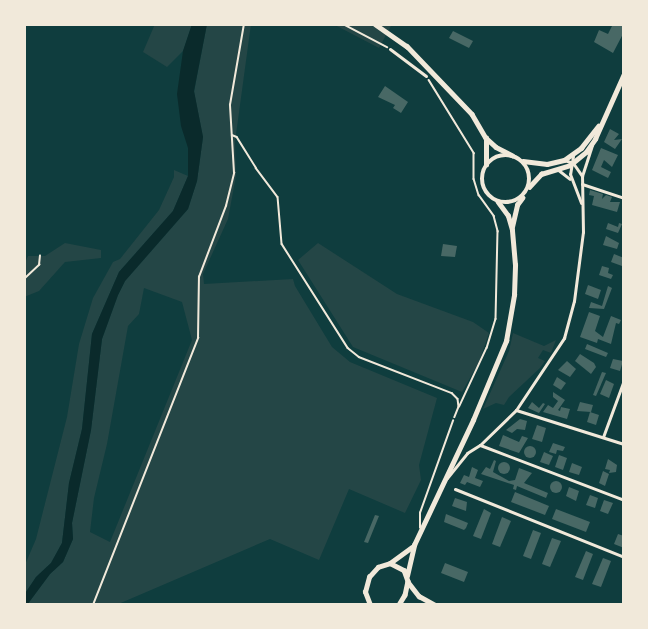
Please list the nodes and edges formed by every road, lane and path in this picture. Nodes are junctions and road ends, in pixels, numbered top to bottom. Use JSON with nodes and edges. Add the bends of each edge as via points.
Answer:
{"nodes":[{"id":1,"x":244,"y":24,"type":"edge"},
{"id":2,"x":344,"y":24,"type":"edge"},
{"id":3,"x":375,"y":24,"type":"edge"},
{"id":4,"x":390,"y":49,"type":"joint"},
{"id":5,"x":409,"y":63,"type":"junction"},
{"id":6,"x":423,"y":63,"type":"junction"},
{"id":7,"x":624,"y":74,"type":"edge"},
{"id":8,"x":426,"y":76,"type":"joint"},
{"id":9,"x":604,"y":116,"type":"junction"},
{"id":10,"x":231,"y":135,"type":"junction"},
{"id":11,"x":486,"y":138,"type":"junction"},
{"id":12,"x":595,"y":139,"type":"junction"},
{"id":13,"x":512,"y":155,"type":"junction"},
{"id":14,"x":573,"y":156,"type":"junction"},
{"id":15,"x":564,"y":160,"type":"junction"},
{"id":16,"x":523,"y":161,"type":"junction"},
{"id":17,"x":571,"y":163,"type":"junction"},
{"id":18,"x":486,"y":165,"type":"junction"},
{"id":19,"x":557,"y":169,"type":"junction"},
{"id":20,"x":582,"y":176,"type":"junction"},
{"id":21,"x":572,"y":180,"type":"junction"},
{"id":22,"x":582,"y":184,"type":"junction"},
{"id":23,"x":530,"y":187,"type":"junction"},
{"id":24,"x":522,"y":198,"type":"junction"},
{"id":25,"x":624,"y":198,"type":"edge"},
{"id":26,"x":498,"y":202,"type":"junction"},
{"id":27,"x":581,"y":204,"type":"junction"},
{"id":28,"x":512,"y":230,"type":"junction"},
{"id":29,"x":40,"y":256,"type":"dead end"},
{"id":30,"x":24,"y":279,"type":"edge"},
{"id":31,"x":624,"y":380,"type":"edge"},
{"id":32,"x":459,"y":407,"type":"junction"},
{"id":33,"x":516,"y":410,"type":"junction"},
{"id":34,"x":453,"y":420,"type":"joint"},
{"id":35,"x":603,"y":438,"type":"junction"},
{"id":36,"x":624,"y":444,"type":"edge"},
{"id":37,"x":480,"y":445,"type":"junction"},
{"id":38,"x":444,"y":482,"type":"junction"},
{"id":39,"x":455,"y":489,"type":"dead end"},
{"id":40,"x":624,"y":500,"type":"edge"},
{"id":41,"x":421,"y":531,"type":"junction"},
{"id":42,"x":414,"y":545,"type":"junction"},
{"id":43,"x":624,"y":557,"type":"edge"},
{"id":44,"x":390,"y":563,"type":"junction"},
{"id":45,"x":407,"y":578,"type":"junction"},
{"id":46,"x":93,"y":605,"type":"edge"},
{"id":47,"x":370,"y":605,"type":"edge"},
{"id":48,"x":399,"y":605,"type":"edge"},
{"id":49,"x":408,"y":605,"type":"edge"},
{"id":50,"x":423,"y":605,"type":"edge"},
{"id":51,"x":435,"y":605,"type":"edge"}],
"edges":[{"from":1,"to":10,"type":"path","via":[[230,105]]},
{"from":2,"to":4,"type":"path"},
{"from":3,"to":6,"type":"main road","via":[[407,46]]},
{"from":4,"to":5,"type":"street"},
{"from":5,"to":6,"type":"street"},
{"from":5,"to":8,"type":"street"},
{"from":6,"to":11,"type":"main road","via":[[472,114]]},
{"from":7,"to":9,"type":"main road"},
{"from":8,"to":32,"type":"path","via":[[474,153],[474,179],[498,231],[496,319]]},
{"from":9,"to":12,"type":"main road"},
{"from":9,"to":14,"type":"main road"},
{"from":10,"to":32,"type":"path","via":[[237,137],[278,197],[282,244],[348,348],[359,357],[452,393]]},
{"from":10,"to":46,"type":"path","via":[[234,173],[199,277],[198,338]]},
{"from":11,"to":13,"type":"main road"},
{"from":11,"to":18,"type":"main road"},
{"from":12,"to":17,"type":"main road"},
{"from":12,"to":20,"type":"street"},
{"from":13,"to":16,"type":"main road"},
{"from":13,"to":18,"type":"main road","via":[[497,156]]},
{"from":14,"to":15,"type":"main road"},
{"from":14,"to":17,"type":"street"},
{"from":15,"to":16,"type":"main road","via":[[547,164]]},
{"from":15,"to":17,"type":"street"},
{"from":16,"to":23,"type":"main road","via":[[530,173]]},
{"from":17,"to":19,"type":"main road"},
{"from":17,"to":20,"type":"street"},
{"from":17,"to":21,"type":"street"},
{"from":18,"to":26,"type":"main road","via":[[482,177],[484,190]]},
{"from":19,"to":21,"type":"street"},
{"from":19,"to":23,"type":"main road","via":[[537,177]]},
{"from":20,"to":22,"type":"street"},
{"from":21,"to":27,"type":"street"},
{"from":22,"to":25,"type":"street"},
{"from":22,"to":27,"type":"street"},
{"from":23,"to":24,"type":"main road"},
{"from":24,"to":26,"type":"main road"},
{"from":24,"to":28,"type":"main road"},
{"from":26,"to":28,"type":"main road"},
{"from":27,"to":33,"type":"street","via":[[579,266],[564,338]]},
{"from":28,"to":38,"type":"main road","via":[[514,295],[506,341]]},
{"from":29,"to":30,"type":"path","via":[[39,265]]},
{"from":31,"to":35,"type":"street"},
{"from":32,"to":34,"type":"path"},
{"from":33,"to":35,"type":"street"},
{"from":33,"to":37,"type":"street"},
{"from":34,"to":41,"type":"lane","via":[[420,513]]},
{"from":35,"to":36,"type":"street"},
{"from":37,"to":38,"type":"street","via":[[466,453]]},
{"from":37,"to":40,"type":"street"},
{"from":38,"to":41,"type":"main road"},
{"from":39,"to":43,"type":"street"},
{"from":41,"to":42,"type":"main road"},
{"from":42,"to":44,"type":"main road"},
{"from":42,"to":45,"type":"main road"},
{"from":44,"to":45,"type":"main road","via":[[400,566]]},
{"from":44,"to":47,"type":"main road","via":[[378,567],[369,577],[365,592]]},
{"from":45,"to":48,"type":"main road"},
{"from":45,"to":51,"type":"main road","via":[[419,596]]},
{"from":49,"to":50,"type":"main road"}]}
